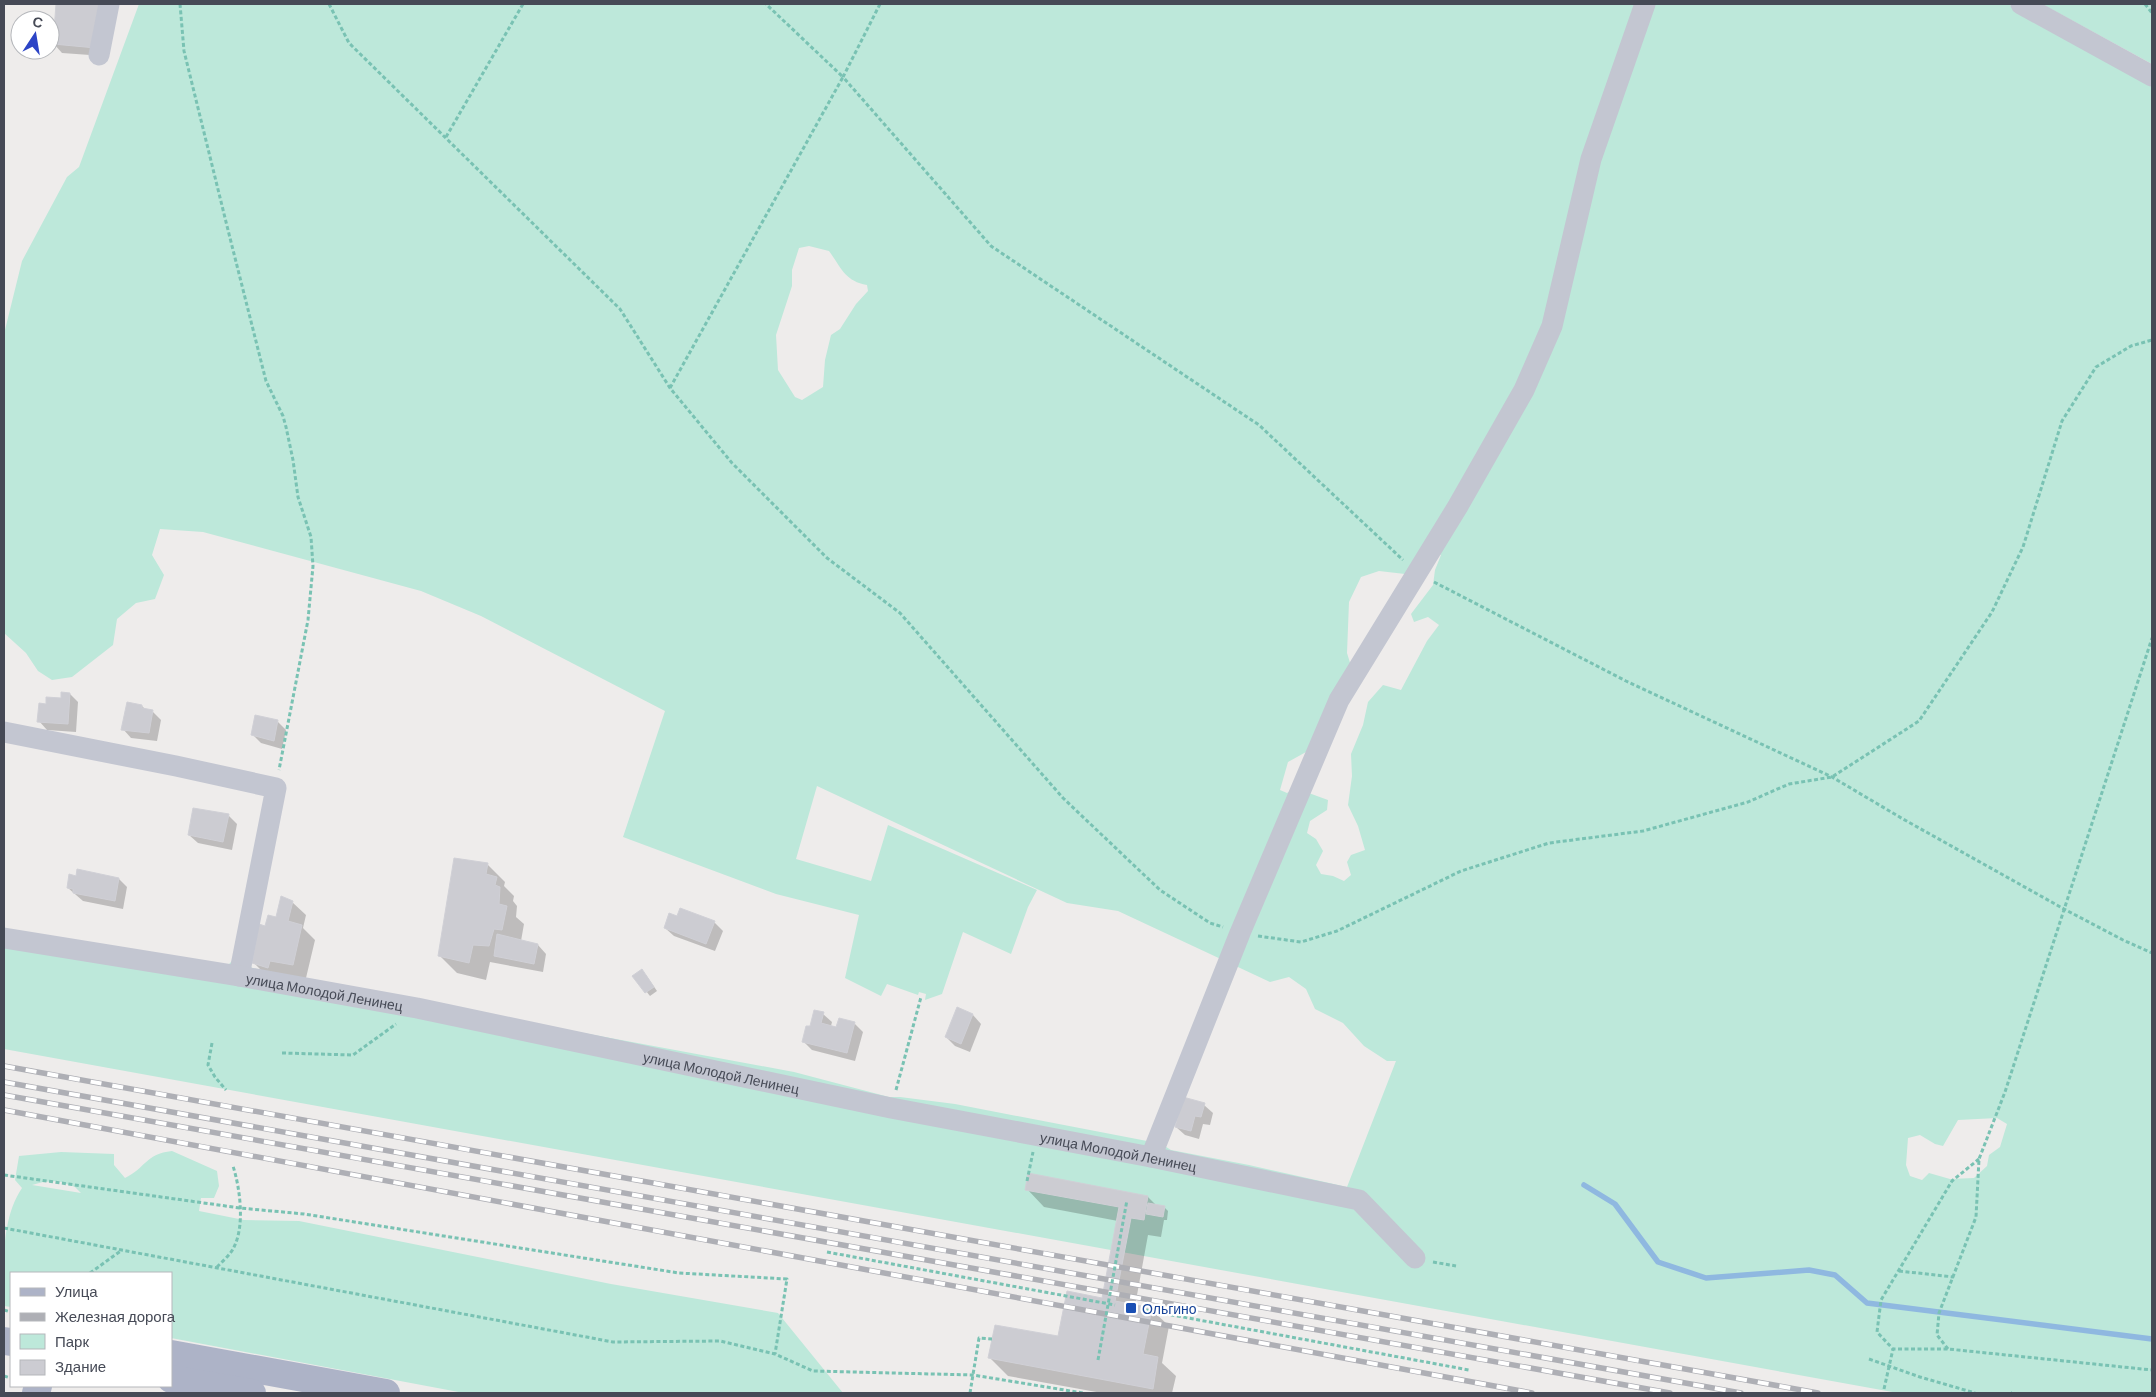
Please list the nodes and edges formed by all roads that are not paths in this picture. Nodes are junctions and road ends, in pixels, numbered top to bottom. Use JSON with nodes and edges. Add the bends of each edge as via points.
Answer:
{"nodes":[{"id":1,"x":109,"y":4,"type":"edge"},
{"id":2,"x":1645,"y":4,"type":"edge"},
{"id":3,"x":2021,"y":4,"type":"edge"},
{"id":4,"x":99,"y":55,"type":"dead end"},
{"id":5,"x":2152,"y":76,"type":"edge"},
{"id":6,"x":4,"y":732,"type":"edge"},
{"id":7,"x":4,"y":938,"type":"edge"},
{"id":8,"x":239,"y":976,"type":"junction"},
{"id":9,"x":1151,"y":1157,"type":"junction"},
{"id":10,"x":1415,"y":1258,"type":"dead end"},
{"id":11,"x":172,"y":1354,"type":"edge"},
{"id":12,"x":172,"y":1379,"type":"edge"},
{"id":13,"x":252,"y":1393,"type":"edge"},
{"id":14,"x":386,"y":1393,"type":"edge"}],
"edges":[{"from":1,"to":4,"type":"street"},
{"from":2,"to":9,"type":"street","via":[[1592,159],[1552,326],[1524,390],[1418,574],[1339,700],[1240,933]]},
{"from":3,"to":5,"type":"street"},
{"from":6,"to":8,"type":"street","via":[[276,788]]},
{"from":7,"to":8,"type":"street","name":"улица Молодой Ленинец"},
{"from":8,"to":9,"type":"street","name":"улица Молодой Ленинец","via":[[417,1008],[892,1108]]},
{"from":9,"to":10,"type":"street","name":"улица Молодой Ленинец","via":[[1359,1200]]},
{"from":11,"to":14,"type":"main road"},
{"from":12,"to":13,"type":"main road"}]}
